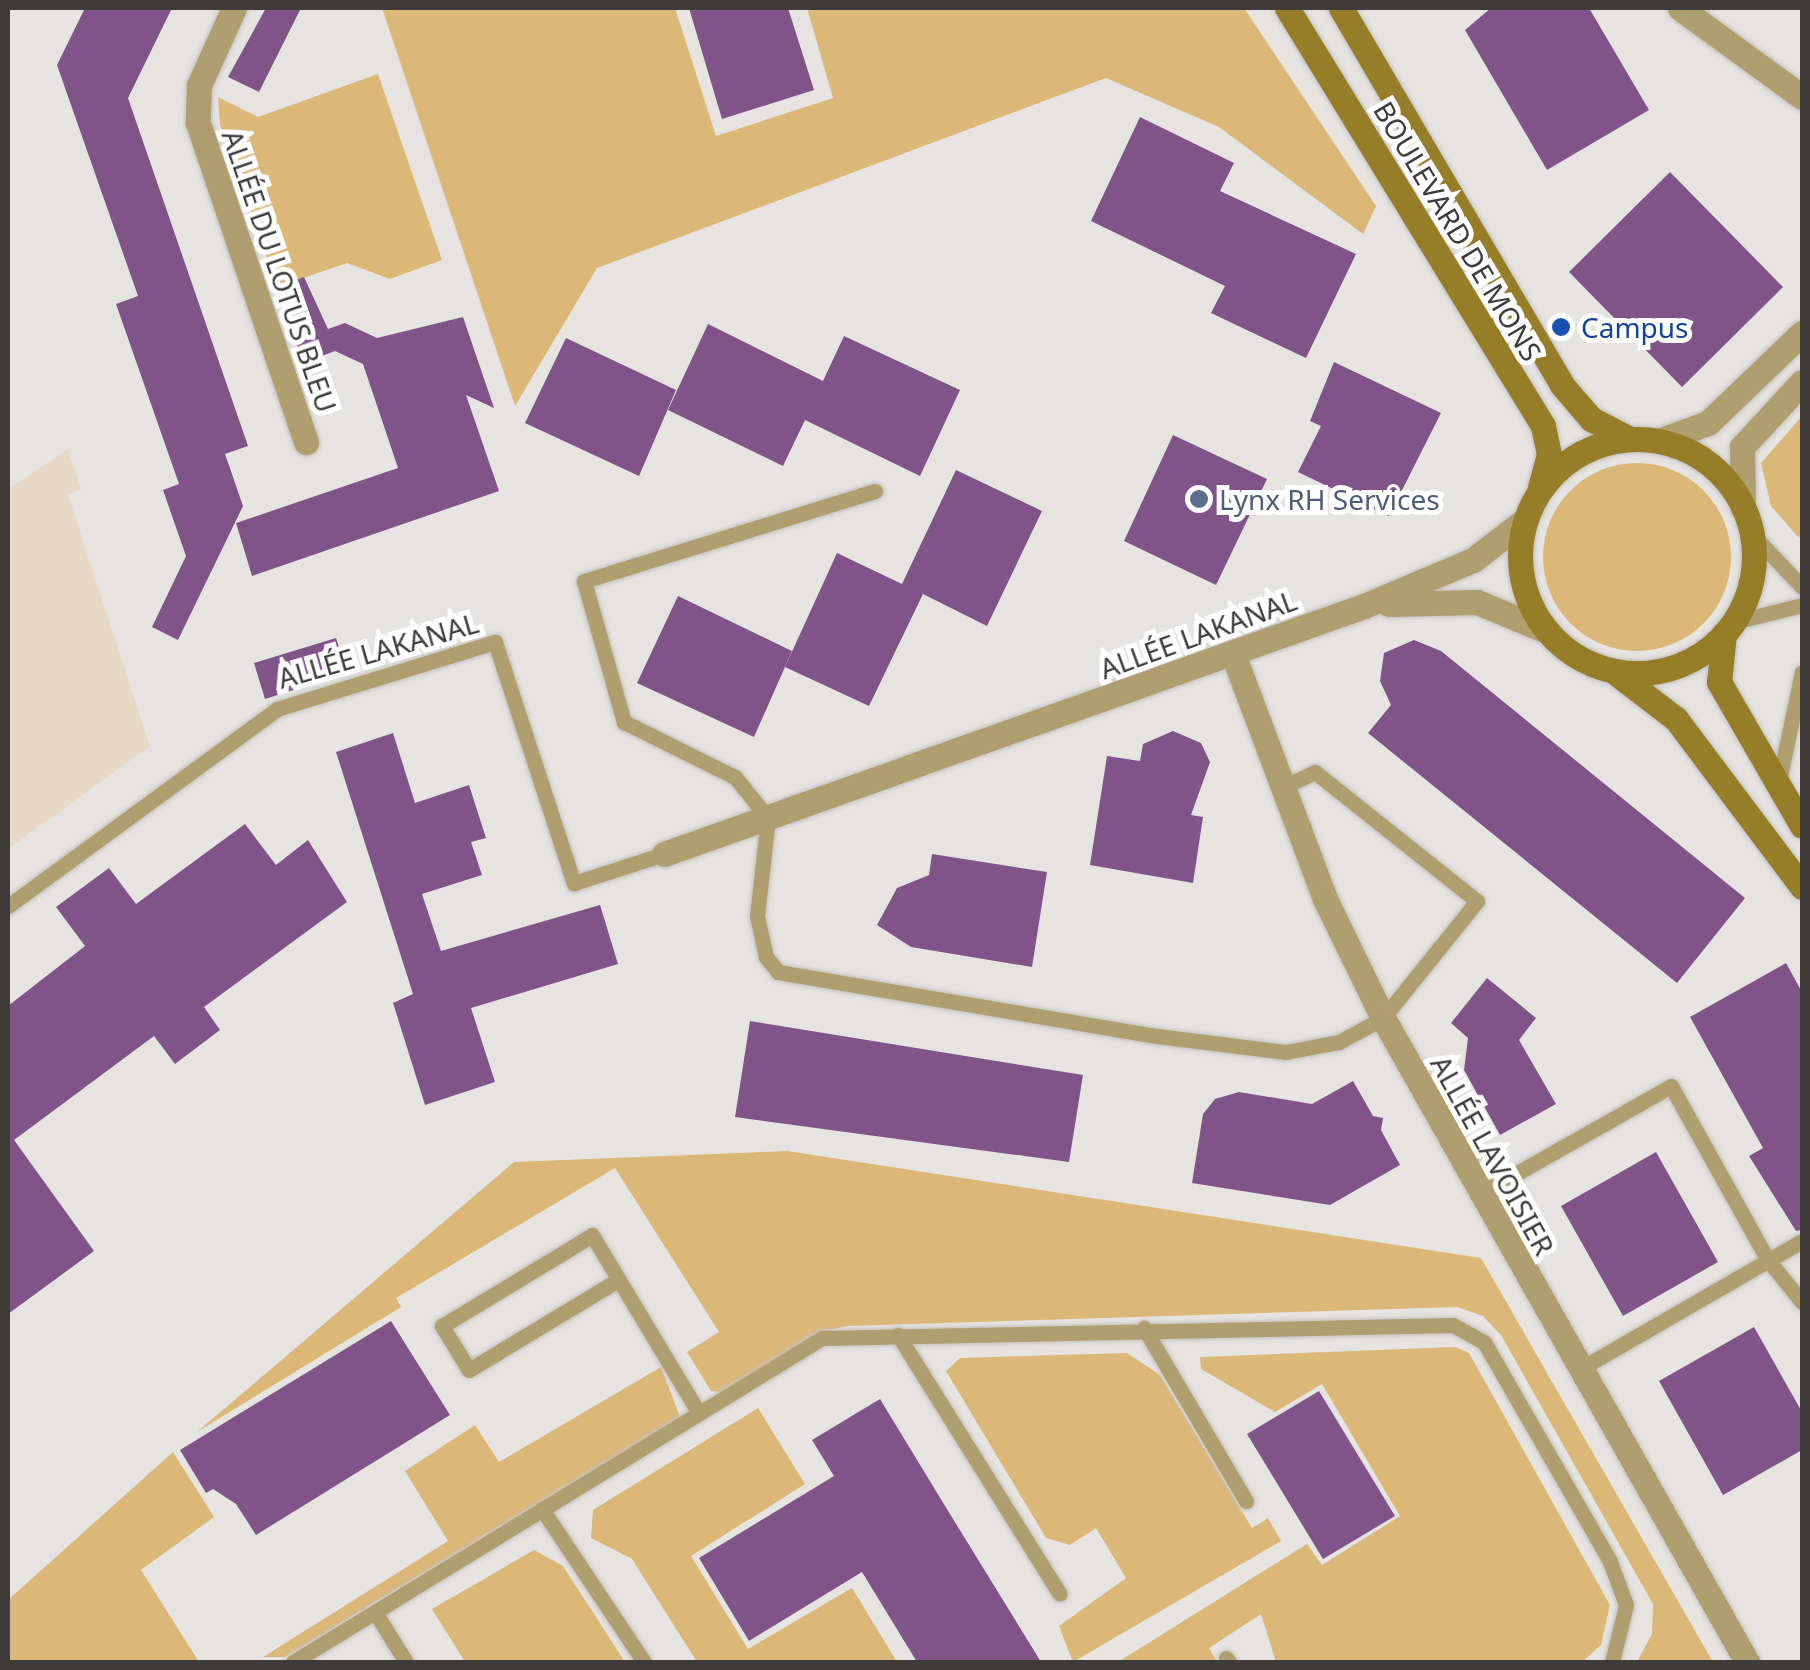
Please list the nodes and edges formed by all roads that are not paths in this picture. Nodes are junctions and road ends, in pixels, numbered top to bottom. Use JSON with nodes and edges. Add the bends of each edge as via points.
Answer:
{"nodes":[{"id":1,"x":234,"y":8,"type":"edge"},
{"id":2,"x":1287,"y":8,"type":"edge"},
{"id":3,"x":1340,"y":8,"type":"edge"},
{"id":4,"x":1680,"y":8,"type":"edge"},
{"id":5,"x":1802,"y":97,"type":"edge"},
{"id":6,"x":1802,"y":332,"type":"edge"},
{"id":7,"x":1802,"y":382,"type":"edge"},
{"id":8,"x":1630,"y":439,"type":"junction"},
{"id":9,"x":1658,"y":441,"type":"junction"},
{"id":10,"x":306,"y":442,"type":"dead end"},
{"id":11,"x":875,"y":491,"type":"dead end"},
{"id":12,"x":1538,"y":494,"type":"junction"},
{"id":13,"x":1743,"y":508,"type":"junction"},
{"id":14,"x":1526,"y":519,"type":"junction"},
{"id":15,"x":1752,"y":534,"type":"junction"},
{"id":16,"x":1802,"y":586,"type":"edge"},
{"id":17,"x":1802,"y":605,"type":"edge"},
{"id":18,"x":1364,"y":606,"type":"junction"},
{"id":19,"x":1729,"y":628,"type":"junction"},
{"id":20,"x":1548,"y":631,"type":"junction"},
{"id":21,"x":1233,"y":654,"type":"junction"},
{"id":22,"x":1612,"y":670,"type":"junction"},
{"id":23,"x":1802,"y":672,"type":"edge"},
{"id":24,"x":1779,"y":786,"type":"junction"},
{"id":25,"x":1282,"y":787,"type":"junction"},
{"id":26,"x":768,"y":818,"type":"junction"},
{"id":27,"x":1802,"y":826,"type":"edge"},
{"id":28,"x":664,"y":854,"type":"joint"},
{"id":29,"x":1802,"y":887,"type":"edge"},
{"id":30,"x":8,"y":906,"type":"edge"},
{"id":31,"x":1383,"y":1018,"type":"junction"},
{"id":32,"x":1480,"y":1194,"type":"junction"},
{"id":33,"x":1802,"y":1241,"type":"edge"},
{"id":34,"x":1768,"y":1260,"type":"junction"},
{"id":35,"x":618,"y":1280,"type":"junction"},
{"id":36,"x":1802,"y":1302,"type":"edge"},
{"id":37,"x":1144,"y":1328,"type":"junction"},
{"id":38,"x":898,"y":1336,"type":"junction"},
{"id":39,"x":1580,"y":1369,"type":"junction"},
{"id":40,"x":699,"y":1413,"type":"junction"},
{"id":41,"x":1246,"y":1501,"type":"dead end"},
{"id":42,"x":542,"y":1509,"type":"junction"},
{"id":43,"x":1060,"y":1594,"type":"dead end"},
{"id":44,"x":375,"y":1612,"type":"junction"},
{"id":45,"x":292,"y":1662,"type":"edge"},
{"id":46,"x":406,"y":1662,"type":"edge"},
{"id":47,"x":644,"y":1662,"type":"edge"},
{"id":48,"x":1612,"y":1662,"type":"edge"},
{"id":49,"x":1747,"y":1662,"type":"edge"}],
"edges":[{"from":1,"to":10,"type":"street","name":"ALLÉE DU LOTUS BLEU","via":[[199,85],[198,123]]},
{"from":2,"to":12,"type":"main road","name":"BOULEVARD DE MONS","via":[[1543,426],[1549,454]]},
{"from":3,"to":8,"type":"main road","name":"BOULEVARD DE MONS","via":[[1562,386],[1590,419]]},
{"from":4,"to":5,"type":"street"},
{"from":6,"to":9,"type":"street","via":[[1708,422]]},
{"from":7,"to":13,"type":"street","via":[[1742,447]]},
{"from":8,"to":9,"type":"main road"},
{"from":8,"to":12,"type":"main road","via":[[1578,455]]},
{"from":9,"to":13,"type":"main road","via":[[1708,464]]},
{"from":11,"to":26,"type":"lane","via":[[584,581],[624,722],[735,777]]},
{"from":12,"to":14,"type":"main road"},
{"from":13,"to":15,"type":"main road"},
{"from":14,"to":18,"type":"street","name":"ALLÉE LAKANAL","via":[[1472,560]]},
{"from":14,"to":20,"type":"main road","via":[[1522,578]]},
{"from":15,"to":16,"type":"lane"},
{"from":15,"to":19,"type":"main road","via":[[1752,580]]},
{"from":17,"to":19,"type":"lane"},
{"from":18,"to":20,"type":"street","name":"ALLÉE LAKANAL","via":[[1477,602]]},
{"from":18,"to":21,"type":"street","name":"ALLÉE LAKANAL"},
{"from":19,"to":22,"type":"main road","via":[[1673,668]]},
{"from":19,"to":24,"type":"main road","via":[[1719,682]]},
{"from":20,"to":22,"type":"main road","via":[[1570,652]]},
{"from":21,"to":25,"type":"street","name":"ALLÉE LAVOISIER"},
{"from":21,"to":26,"type":"street","name":"ALLÉE LAKANAL"},
{"from":22,"to":29,"type":"main road","via":[[1676,718]]},
{"from":23,"to":24,"type":"lane"},
{"from":24,"to":27,"type":"main road"},
{"from":25,"to":31,"type":"street","name":"ALLÉE LAVOISIER"},
{"from":25,"to":31,"type":"lane","via":[[1315,772],[1478,901]]},
{"from":26,"to":28,"type":"street","name":"ALLÉE LAKANAL"},
{"from":26,"to":31,"type":"lane","via":[[758,937],[778,972],[796,980],[1286,1052],[1339,1042]]},
{"from":28,"to":30,"type":"lane","name":"ALLÉE LAKANAL","via":[[574,883],[494,642],[276,709]]},
{"from":31,"to":32,"type":"street","name":"ALLÉE LAVOISIER"},
{"from":32,"to":34,"type":"lane","via":[[1671,1086]]},
{"from":32,"to":39,"type":"street","name":"ALLÉE LAVOISIER"},
{"from":33,"to":34,"type":"lane"},
{"from":34,"to":36,"type":"lane"},
{"from":34,"to":39,"type":"lane"},
{"from":35,"to":35,"type":"lane","via":[[592,1234],[442,1326],[469,1370]]},
{"from":35,"to":40,"type":"lane"},
{"from":37,"to":38,"type":"lane"},
{"from":37,"to":41,"type":"lane"},
{"from":37,"to":48,"type":"lane","via":[[1453,1326],[1484,1342],[1609,1559],[1626,1605]]},
{"from":38,"to":40,"type":"lane","via":[[822,1338]]},
{"from":38,"to":43,"type":"lane"},
{"from":39,"to":49,"type":"street","name":"ALLÉE LAVOISIER"},
{"from":40,"to":42,"type":"lane"},
{"from":42,"to":44,"type":"lane"},
{"from":42,"to":47,"type":"lane"},
{"from":44,"to":45,"type":"lane"},
{"from":44,"to":46,"type":"lane"}]}
